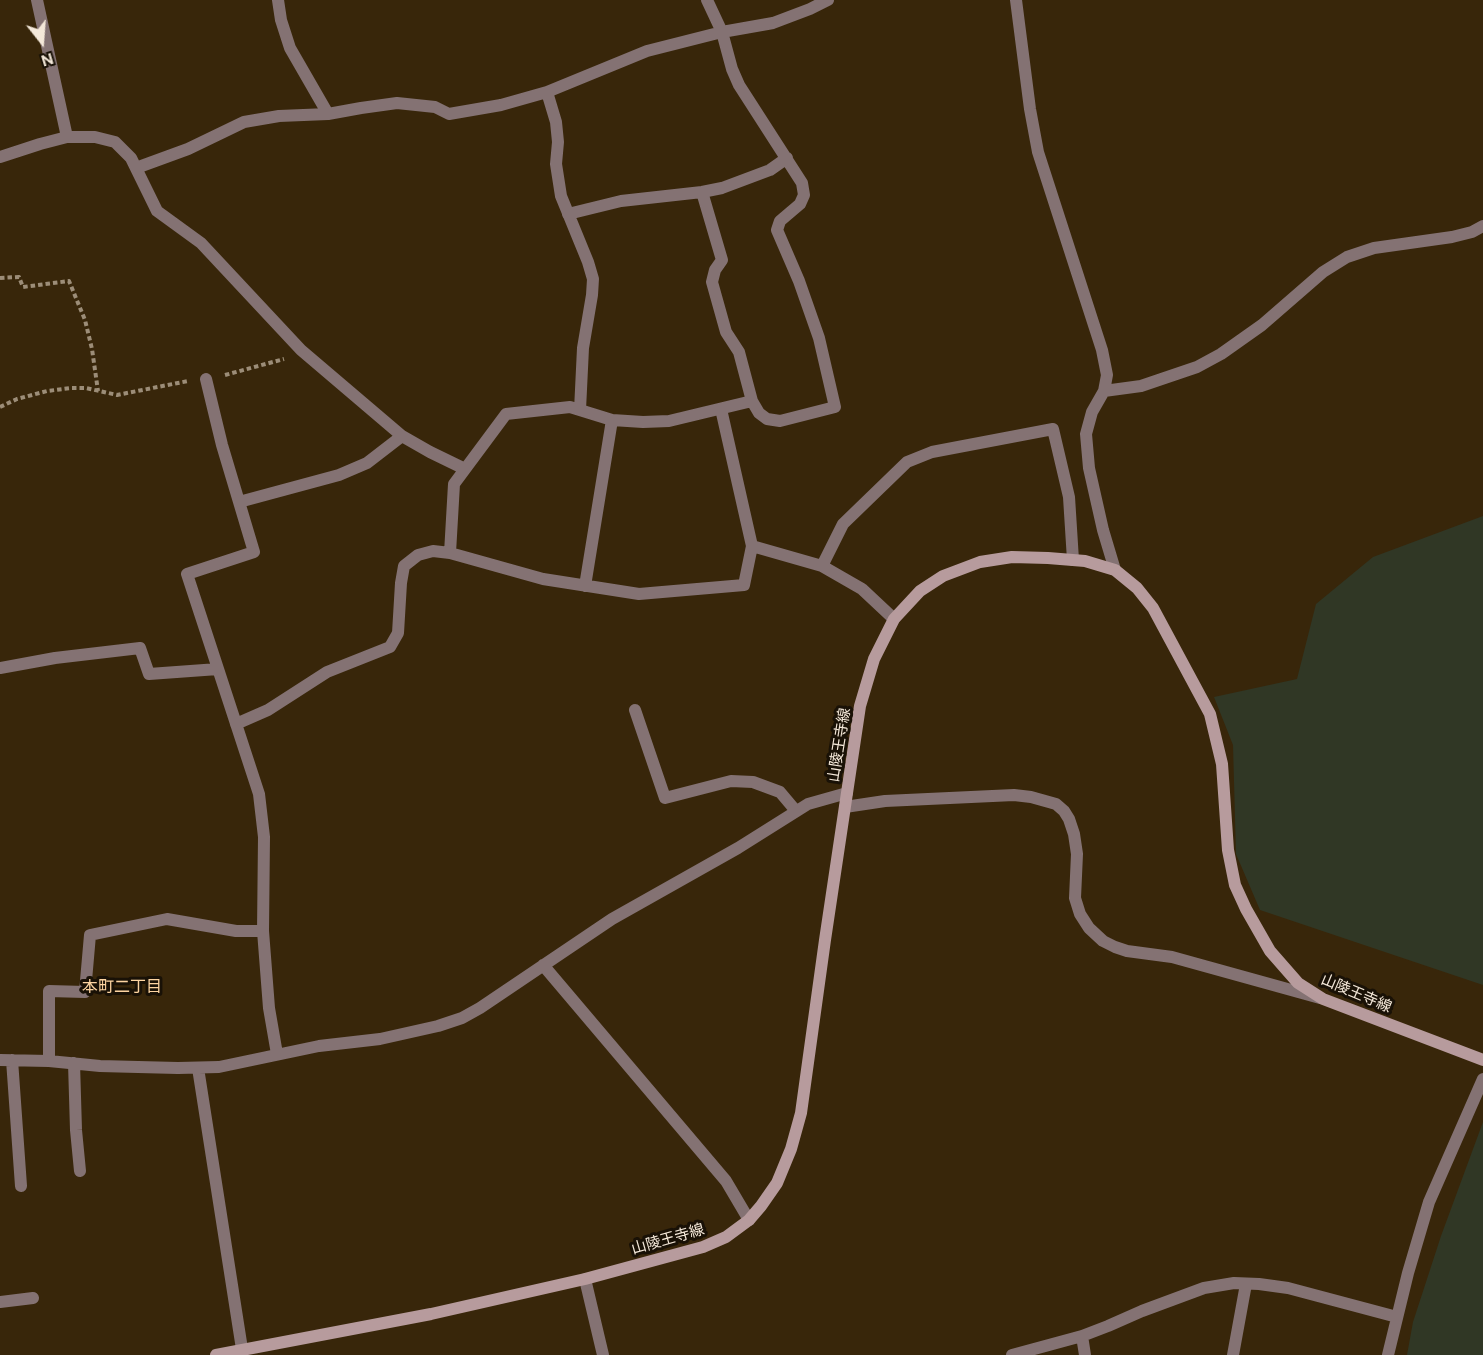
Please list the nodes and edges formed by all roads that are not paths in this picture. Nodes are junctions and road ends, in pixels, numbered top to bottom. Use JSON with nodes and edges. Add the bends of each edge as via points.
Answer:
{"nodes":[{"id":1,"x":37,"y":0,"type":"edge"},
{"id":2,"x":278,"y":0,"type":"edge"},
{"id":3,"x":707,"y":0,"type":"edge"},
{"id":4,"x":828,"y":0,"type":"edge"},
{"id":5,"x":1016,"y":0,"type":"edge"},
{"id":6,"x":722,"y":32,"type":"junction"},
{"id":7,"x":547,"y":92,"type":"junction"},
{"id":8,"x":328,"y":114,"type":"junction"},
{"id":9,"x":67,"y":137,"type":"junction"},
{"id":10,"x":0,"y":157,"type":"edge"},
{"id":11,"x":787,"y":158,"type":"junction"},
{"id":12,"x":136,"y":168,"type":"junction"},
{"id":13,"x":702,"y":192,"type":"junction"},
{"id":14,"x":568,"y":214,"type":"junction"},
{"id":15,"x":1483,"y":226,"type":"edge"},
{"id":16,"x":206,"y":379,"type":"road end"},
{"id":17,"x":1104,"y":391,"type":"junction"},
{"id":18,"x":752,"y":401,"type":"junction"},
{"id":19,"x":580,"y":410,"type":"junction"},
{"id":20,"x":721,"y":410,"type":"junction"},
{"id":21,"x":612,"y":420,"type":"junction"},
{"id":22,"x":402,"y":436,"type":"junction"},
{"id":23,"x":465,"y":469,"type":"junction"},
{"id":24,"x":239,"y":502,"type":"junction"},
{"id":25,"x":752,"y":546,"type":"junction"},
{"id":26,"x":450,"y":553,"type":"junction"},
{"id":27,"x":1073,"y":560,"type":"junction"},
{"id":28,"x":822,"y":566,"type":"junction"},
{"id":29,"x":1115,"y":570,"type":"junction"},
{"id":30,"x":585,"y":586,"type":"junction"},
{"id":31,"x":894,"y":619,"type":"junction"},
{"id":32,"x":0,"y":668,"type":"edge"},
{"id":33,"x":218,"y":669,"type":"junction"},
{"id":34,"x":635,"y":710,"type":"dead end"},
{"id":35,"x":236,"y":724,"type":"junction"},
{"id":36,"x":847,"y":793,"type":"junction"},
{"id":37,"x":845,"y":807,"type":"junction"},
{"id":38,"x":796,"y":811,"type":"junction"},
{"id":39,"x":263,"y":931,"type":"junction"},
{"id":40,"x":543,"y":965,"type":"junction"},
{"id":41,"x":1323,"y":999,"type":"junction"},
{"id":42,"x":277,"y":1054,"type":"junction"},
{"id":43,"x":6,"y":1060,"type":"edge"},
{"id":44,"x":1483,"y":1060,"type":"edge"},
{"id":45,"x":49,"y":1061,"type":"junction"},
{"id":46,"x":74,"y":1063,"type":"junction"},
{"id":47,"x":198,"y":1068,"type":"junction"},
{"id":48,"x":1483,"y":1079,"type":"edge"},
{"id":49,"x":81,"y":1171,"type":"dead end"},
{"id":50,"x":21,"y":1186,"type":"dead end"},
{"id":51,"x":749,"y":1220,"type":"junction"},
{"id":52,"x":585,"y":1279,"type":"junction"},
{"id":53,"x":1246,"y":1284,"type":"junction"},
{"id":54,"x":33,"y":1298,"type":"dead end"},
{"id":55,"x":0,"y":1302,"type":"edge"},
{"id":56,"x":1397,"y":1317,"type":"junction"},
{"id":57,"x":1082,"y":1336,"type":"junction"},
{"id":58,"x":242,"y":1350,"type":"junction"},
{"id":59,"x":216,"y":1355,"type":"edge"},
{"id":60,"x":603,"y":1355,"type":"edge"},
{"id":61,"x":1012,"y":1355,"type":"edge"},
{"id":62,"x":1085,"y":1355,"type":"edge"},
{"id":63,"x":1233,"y":1355,"type":"edge"},
{"id":64,"x":1388,"y":1355,"type":"edge"}],
"edges":[{"from":1,"to":9,"type":"street"},
{"from":2,"to":8,"type":"street","via":[[290,48]]},
{"from":3,"to":6,"type":"street"},
{"from":4,"to":6,"type":"street","via":[[773,23]]},
{"from":5,"to":17,"type":"street","via":[[1038,152],[1102,350],[1107,375]]},
{"from":6,"to":7,"type":"street","via":[[647,51]]},
{"from":6,"to":11,"type":"street","via":[[739,85]]},
{"from":7,"to":8,"type":"street","via":[[449,114],[435,107],[397,103]]},
{"from":7,"to":14,"type":"street","via":[[556,122],[561,196]]},
{"from":8,"to":12,"type":"street","via":[[244,122]]},
{"from":9,"to":10,"type":"street"},
{"from":9,"to":12,"type":"street","via":[[115,142]]},
{"from":11,"to":13,"type":"street","via":[[770,170]]},
{"from":11,"to":18,"type":"street","via":[[802,183],[804,195],[800,204],[780,221],[777,230],[819,338],[835,407],[780,421],[768,419]]},
{"from":12,"to":22,"type":"street","via":[[157,211],[201,243],[301,351]]},
{"from":13,"to":14,"type":"street","via":[[621,201]]},
{"from":13,"to":18,"type":"street","via":[[722,260],[712,282],[726,332],[739,352]]},
{"from":14,"to":19,"type":"street","via":[[593,279],[583,348]]},
{"from":15,"to":17,"type":"street","via":[[1452,237],[1374,248],[1347,257],[1221,354],[1197,367],[1141,386]]},
{"from":16,"to":24,"type":"street"},
{"from":17,"to":29,"type":"street","via":[[1086,434],[1089,468]]},
{"from":18,"to":20,"type":"street"},
{"from":19,"to":21,"type":"street"},
{"from":19,"to":23,"type":"street","via":[[570,407],[506,414]]},
{"from":20,"to":21,"type":"street","via":[[669,421]]},
{"from":20,"to":25,"type":"street"},
{"from":21,"to":30,"type":"street"},
{"from":22,"to":23,"type":"street"},
{"from":22,"to":24,"type":"street","via":[[366,463],[339,475]]},
{"from":23,"to":26,"type":"street","via":[[454,483]]},
{"from":24,"to":33,"type":"street","via":[[254,552],[187,574]]},
{"from":25,"to":28,"type":"street"},
{"from":25,"to":30,"type":"street","via":[[744,585],[639,594]]},
{"from":26,"to":30,"type":"street","via":[[543,579]]},
{"from":26,"to":35,"type":"street","via":[[433,551],[418,555],[404,566],[398,633],[390,647],[327,672],[268,710]]},
{"from":27,"to":28,"type":"street","via":[[1069,497],[1053,429],[932,452],[908,462],[843,524]]},
{"from":27,"to":29,"type":"main road","name":"山陵王寺線"},
{"from":27,"to":31,"type":"main road","name":"山陵王寺線","via":[[1012,557],[980,562],[944,576],[920,591]]},
{"from":28,"to":31,"type":"street","via":[[862,589]]},
{"from":29,"to":41,"type":"main road","name":"山陵王寺線","via":[[1153,608],[1210,714],[1222,764],[1235,885],[1246,909],[1270,951],[1298,983]]},
{"from":31,"to":36,"type":"main road","name":"山陵王寺線","via":[[874,659],[860,706]]},
{"from":32,"to":33,"type":"street","via":[[140,648],[149,674]]},
{"from":33,"to":35,"type":"street"},
{"from":34,"to":38,"type":"street","via":[[665,798],[731,781],[753,782],[780,792]]},
{"from":35,"to":39,"type":"street","via":[[259,795],[264,837]]},
{"from":36,"to":37,"type":"main road","name":"山陵王寺線"},
{"from":36,"to":38,"type":"street"},
{"from":37,"to":41,"type":"street","via":[[885,801],[1014,795],[1056,804],[1069,819],[1074,834],[1075,898],[1080,914],[1103,941],[1115,948],[1172,957]]},
{"from":37,"to":51,"type":"main road","name":"山陵王寺線","via":[[801,1113],[777,1183]]},
{"from":38,"to":40,"type":"street","via":[[612,919]]},
{"from":39,"to":42,"type":"street"},
{"from":39,"to":45,"type":"street","via":[[236,931],[167,919],[90,935],[85,992],[49,991]]},
{"from":40,"to":42,"type":"street","via":[[462,1018],[380,1039]]},
{"from":40,"to":51,"type":"street","via":[[726,1181]]},
{"from":41,"to":44,"type":"main road","name":"山陵王寺線"},
{"from":42,"to":47,"type":"street"},
{"from":43,"to":45,"type":"street"},
{"from":43,"to":50,"type":"street"},
{"from":45,"to":46,"type":"street"},
{"from":46,"to":47,"type":"street"},
{"from":46,"to":49,"type":"street"},
{"from":47,"to":58,"type":"street"},
{"from":48,"to":56,"type":"street","via":[[1429,1202]]},
{"from":51,"to":52,"type":"main road","name":"山陵王寺線","via":[[726,1237],[703,1246]]},
{"from":52,"to":58,"type":"main road","name":"山陵王寺線","via":[[431,1314]]},
{"from":52,"to":60,"type":"street"},
{"from":53,"to":56,"type":"street","via":[[1288,1288]]},
{"from":53,"to":57,"type":"street","via":[[1204,1288]]},
{"from":53,"to":63,"type":"street"},
{"from":54,"to":55,"type":"street"},
{"from":56,"to":64,"type":"street"},
{"from":57,"to":61,"type":"street"},
{"from":57,"to":62,"type":"street"},
{"from":58,"to":59,"type":"main road","name":"山陵王寺線"}]}
